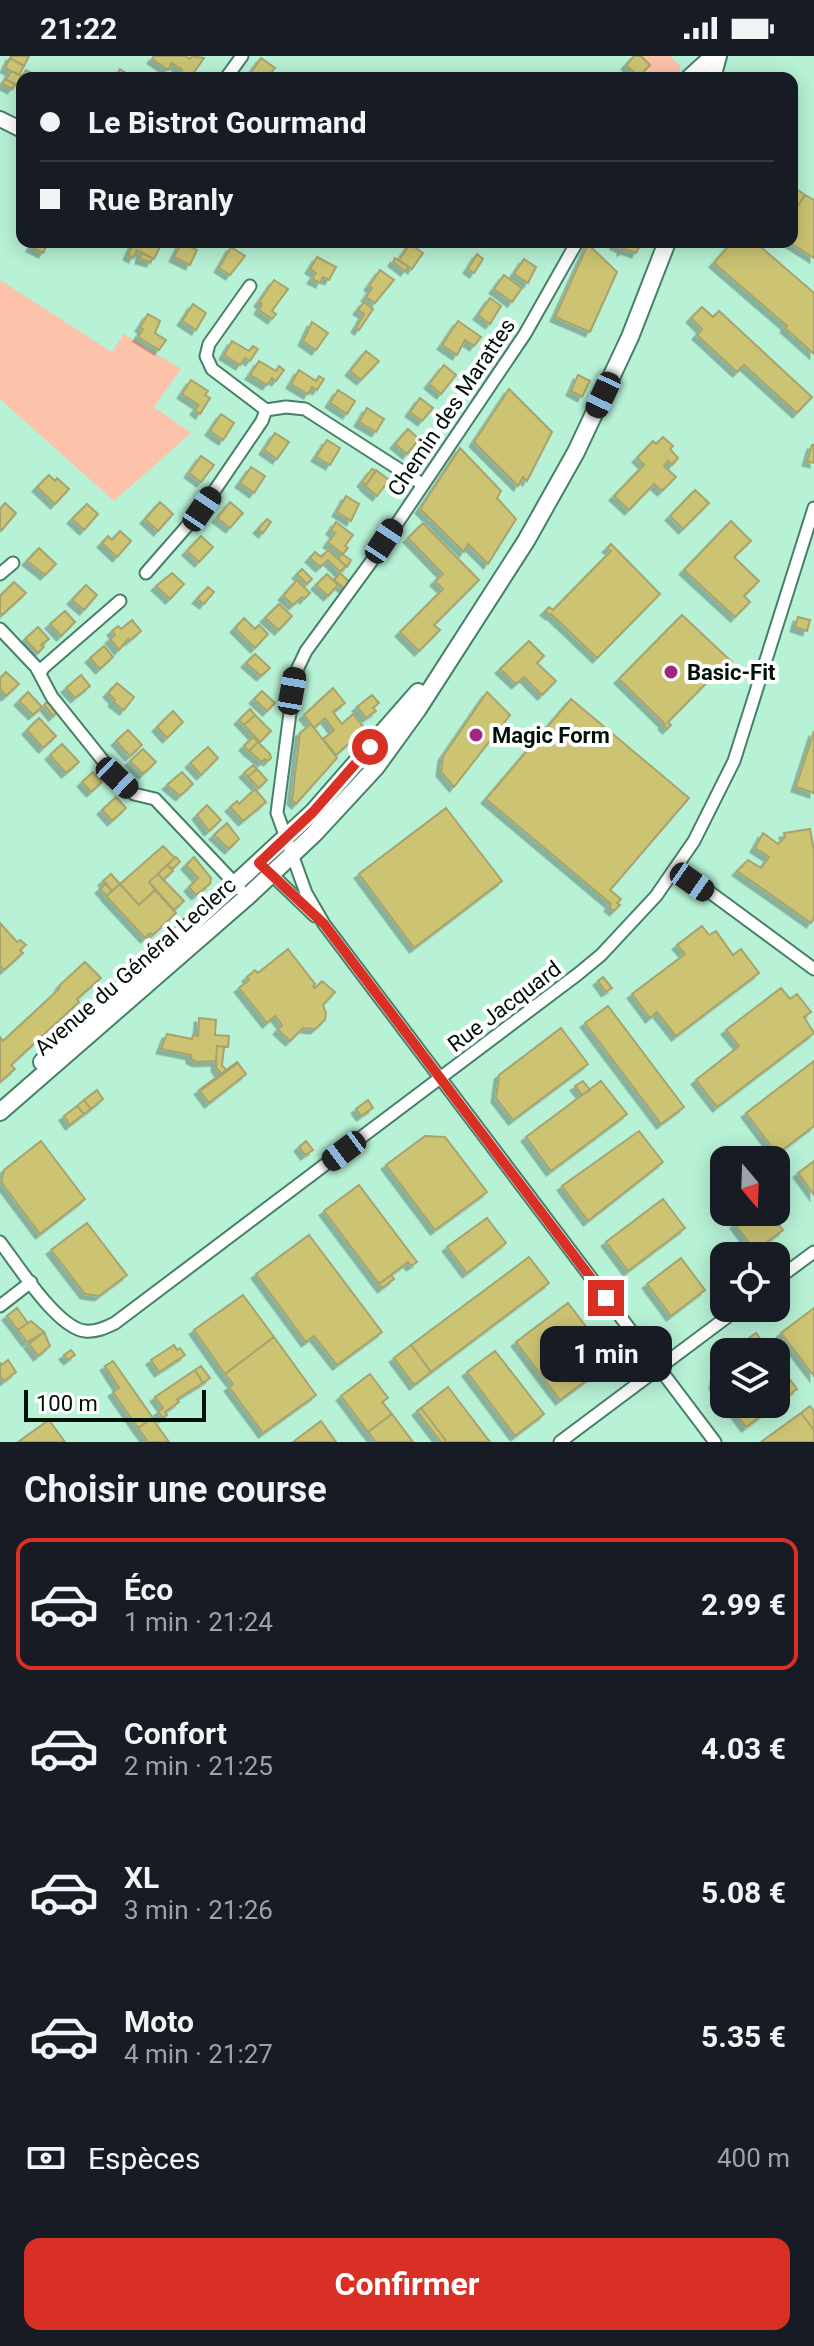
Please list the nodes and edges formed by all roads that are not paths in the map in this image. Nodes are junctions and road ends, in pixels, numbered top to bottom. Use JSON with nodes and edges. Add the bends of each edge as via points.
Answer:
{"nodes":[{"id":1,"x":712,"y":56,"type":"edge"},
{"id":2,"x":695,"y":72,"type":"edge"},
{"id":3,"x":574,"y":248,"type":"edge"},
{"id":4,"x":665,"y":248,"type":"edge"},
{"id":5,"x":250,"y":286,"type":"dead end"},
{"id":6,"x":266,"y":410,"type":"junction"},
{"id":7,"x":422,"y":484,"type":"junction"},
{"id":8,"x":814,"y":508,"type":"edge"},
{"id":9,"x":13,"y":563,"type":"dead end"},
{"id":10,"x":146,"y":573,"type":"dead end"},
{"id":11,"x":0,"y":574,"type":"edge"},
{"id":12,"x":120,"y":601,"type":"dead end"},
{"id":13,"x":473,"y":624,"type":"junction"},
{"id":14,"x":0,"y":629,"type":"edge"},
{"id":15,"x":40,"y":673,"type":"junction"},
{"id":16,"x":286,"y":838,"type":"junction"},
{"id":17,"x":291,"y":856,"type":"junction"},
{"id":18,"x":677,"y":868,"type":"junction"},
{"id":19,"x":266,"y":869,"type":"junction"},
{"id":20,"x":235,"y":883,"type":"junction"},
{"id":21,"x":247,"y":897,"type":"junction"},
{"id":22,"x":324,"y":924,"type":"junction"},
{"id":23,"x":814,"y":969,"type":"edge"},
{"id":24,"x":440,"y":1080,"type":"junction"},
{"id":25,"x":0,"y":1102,"type":"edge"},
{"id":26,"x":0,"y":1112,"type":"edge"},
{"id":27,"x":0,"y":1242,"type":"edge"},
{"id":28,"x":814,"y":1252,"type":"edge"},
{"id":29,"x":790,"y":1270,"type":"edge"},
{"id":30,"x":31,"y":1282,"type":"junction"},
{"id":31,"x":0,"y":1306,"type":"edge"},
{"id":32,"x":720,"y":1322,"type":"edge"},
{"id":33,"x":659,"y":1368,"type":"junction"},
{"id":34,"x":560,"y":1442,"type":"edge"},
{"id":35,"x":715,"y":1442,"type":"edge"}],
"edges":[{"from":1,"to":2,"type":"street"},
{"from":3,"to":7,"type":"street","name":"Chemin des Marattes","via":[[525,334]]},
{"from":4,"to":13,"type":"main road","name":"Avenue du Général Leclerc","via":[[576,452]]},
{"from":5,"to":6,"type":"street","via":[[206,356],[212,369]]},
{"from":6,"to":7,"type":"street","via":[[305,409]]},
{"from":6,"to":10,"type":"street","via":[[202,509]]},
{"from":7,"to":16,"type":"street","name":"Chemin des Marattes","via":[[295,674],[277,813]]},
{"from":8,"to":18,"type":"street","name":"Rue Jacquard","via":[[734,761]]},
{"from":9,"to":11,"type":"street"},
{"from":12,"to":15,"type":"street"},
{"from":13,"to":16,"type":"main road","name":"Avenue du Général Leclerc","via":[[409,704]]},
{"from":13,"to":17,"type":"main road","name":"Avenue du Général Leclerc","via":[[376,767]]},
{"from":14,"to":15,"type":"street"},
{"from":15,"to":20,"type":"street","via":[[52,697],[117,778],[134,794],[155,799]]},
{"from":16,"to":17,"type":"street","name":"Chemin des Marattes"},
{"from":16,"to":19,"type":"main road","name":"Avenue du Général Leclerc"},
{"from":17,"to":19,"type":"main road","name":"Avenue du Général Leclerc"},
{"from":17,"to":22,"type":"street","name":"Chemin des Marattes"},
{"from":18,"to":23,"type":"street"},
{"from":18,"to":24,"type":"street","name":"Rue Jacquard","via":[[601,955]]},
{"from":19,"to":20,"type":"main road","name":"Avenue du Général Leclerc"},
{"from":19,"to":21,"type":"main road","name":"Avenue du Général Leclerc"},
{"from":19,"to":22,"type":"street"},
{"from":20,"to":21,"type":"street"},
{"from":20,"to":25,"type":"main road","name":"Avenue du Général Leclerc"},
{"from":21,"to":26,"type":"main road","name":"Avenue du Général Leclerc"},
{"from":22,"to":24,"type":"street"},
{"from":24,"to":30,"type":"street","name":"Rue Jacquard","via":[[115,1323],[83,1331],[69,1325]]},
{"from":24,"to":33,"type":"street"},
{"from":27,"to":30,"type":"street","name":"Rue Jacquard"},
{"from":28,"to":29,"type":"street"},
{"from":30,"to":31,"type":"street"},
{"from":32,"to":33,"type":"street"},
{"from":33,"to":34,"type":"street"},
{"from":33,"to":35,"type":"street"}]}
